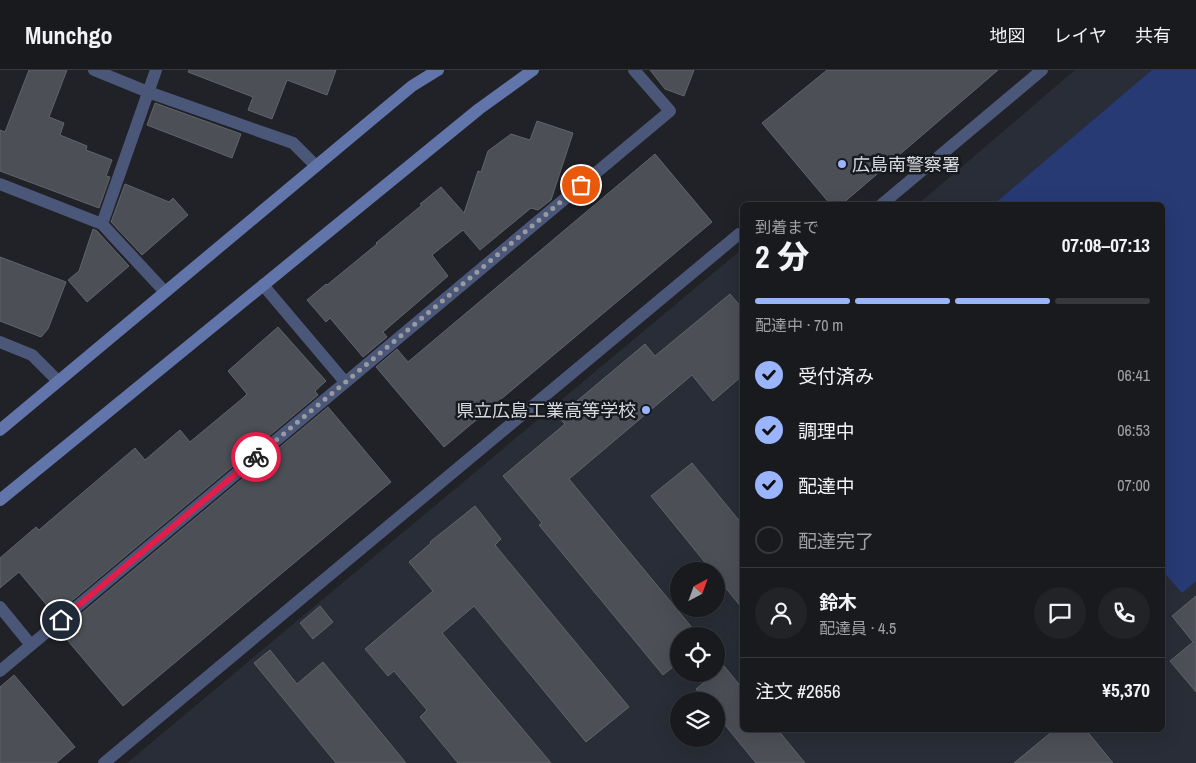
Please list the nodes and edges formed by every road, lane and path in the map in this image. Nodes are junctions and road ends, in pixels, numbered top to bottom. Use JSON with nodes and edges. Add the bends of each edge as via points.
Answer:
{"nodes":[{"id":1,"x":94,"y":70,"type":"edge"},
{"id":2,"x":156,"y":70,"type":"edge"},
{"id":3,"x":438,"y":70,"type":"edge"},
{"id":4,"x":533,"y":70,"type":"edge"},
{"id":5,"x":634,"y":70,"type":"edge"},
{"id":6,"x":1042,"y":70,"type":"edge"},
{"id":7,"x":148,"y":92,"type":"junction"},
{"id":8,"x":316,"y":166,"type":"junction"},
{"id":9,"x":0,"y":184,"type":"edge"},
{"id":10,"x":885,"y":202,"type":"edge"},
{"id":11,"x":102,"y":224,"type":"junction"},
{"id":12,"x":739,"y":234,"type":"dead end"},
{"id":13,"x":263,"y":285,"type":"junction"},
{"id":14,"x":165,"y":292,"type":"junction"},
{"id":15,"x":0,"y":342,"type":"edge"},
{"id":16,"x":58,"y":381,"type":"junction"},
{"id":17,"x":345,"y":382,"type":"junction"},
{"id":18,"x":0,"y":430,"type":"edge"},
{"id":19,"x":0,"y":500,"type":"edge"},
{"id":20,"x":0,"y":607,"type":"edge"},
{"id":21,"x":31,"y":645,"type":"junction"},
{"id":22,"x":0,"y":671,"type":"edge"},
{"id":23,"x":104,"y":763,"type":"edge"}],
"edges":[{"from":1,"to":7,"type":"street"},
{"from":2,"to":7,"type":"street"},
{"from":3,"to":8,"type":"street","via":[[412,86]]},
{"from":4,"to":13,"type":"street","via":[[479,109]]},
{"from":5,"to":17,"type":"street","via":[[670,111]]},
{"from":6,"to":10,"type":"street"},
{"from":7,"to":8,"type":"street","via":[[293,144]]},
{"from":7,"to":11,"type":"street"},
{"from":8,"to":14,"type":"street"},
{"from":9,"to":11,"type":"street"},
{"from":11,"to":14,"type":"street"},
{"from":12,"to":23,"type":"street"},
{"from":13,"to":17,"type":"street"},
{"from":13,"to":19,"type":"street"},
{"from":14,"to":16,"type":"street"},
{"from":15,"to":16,"type":"street","via":[[32,355]]},
{"from":16,"to":18,"type":"street"},
{"from":17,"to":21,"type":"street"},
{"from":20,"to":21,"type":"street"},
{"from":21,"to":22,"type":"street"}]}
